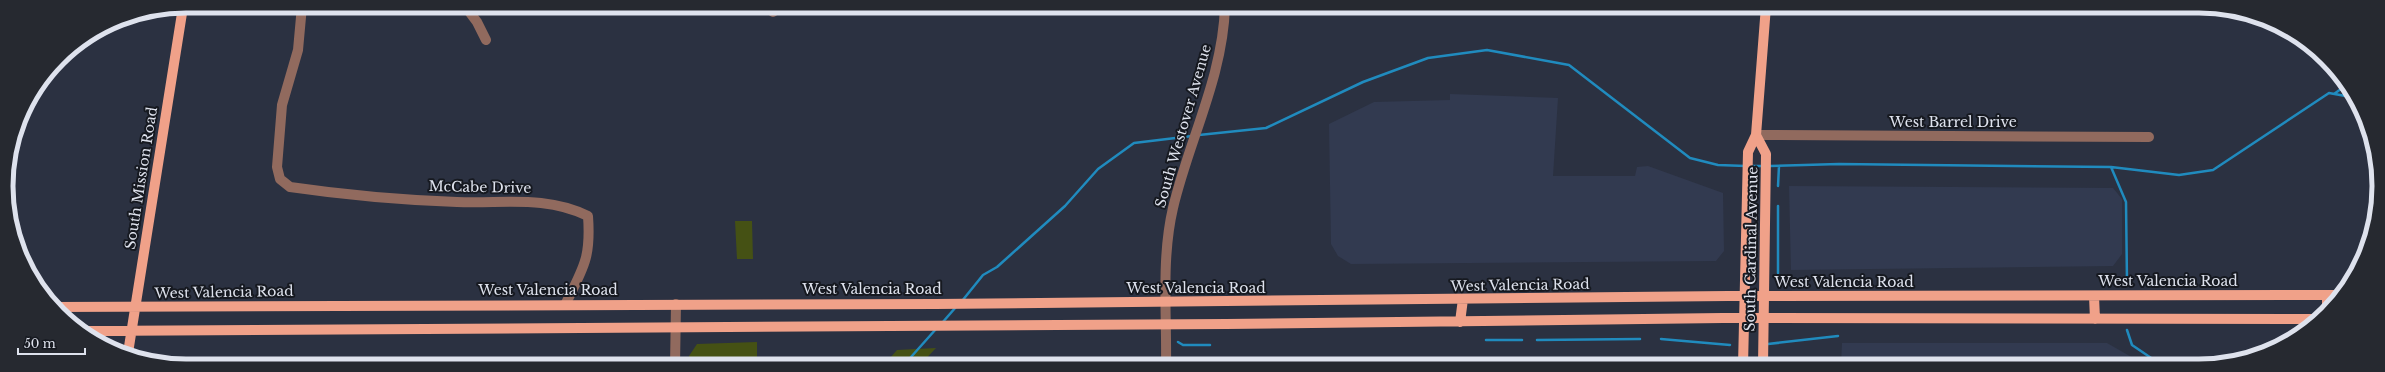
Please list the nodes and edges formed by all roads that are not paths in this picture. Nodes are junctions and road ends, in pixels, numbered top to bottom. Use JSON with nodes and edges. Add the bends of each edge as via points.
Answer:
{"nodes":[{"id":1,"x":182,"y":13,"type":"edge"},
{"id":2,"x":301,"y":13,"type":"edge"},
{"id":3,"x":470,"y":13,"type":"edge"},
{"id":4,"x":1224,"y":13,"type":"edge"},
{"id":5,"x":1765,"y":13,"type":"edge"},
{"id":6,"x":486,"y":40,"type":"dead end"},
{"id":7,"x":1756,"y":135,"type":"junction"},
{"id":8,"x":2150,"y":137,"type":"dead end"},
{"id":9,"x":2327,"y":295,"type":"junction"},
{"id":10,"x":2333,"y":295,"type":"edge"},
{"id":11,"x":1745,"y":296,"type":"junction"},
{"id":12,"x":2094,"y":296,"type":"junction"},
{"id":13,"x":1764,"y":297,"type":"junction"},
{"id":14,"x":1463,"y":299,"type":"junction"},
{"id":15,"x":1166,"y":302,"type":"junction"},
{"id":16,"x":2327,"y":302,"type":"edge"},
{"id":17,"x":566,"y":303,"type":"junction"},
{"id":18,"x":676,"y":304,"type":"junction"},
{"id":19,"x":136,"y":306,"type":"junction"},
{"id":20,"x":63,"y":307,"type":"edge"},
{"id":21,"x":1744,"y":318,"type":"junction"},
{"id":22,"x":1764,"y":318,"type":"junction"},
{"id":23,"x":2095,"y":319,"type":"junction"},
{"id":24,"x":2309,"y":319,"type":"edge"},
{"id":25,"x":1460,"y":322,"type":"junction"},
{"id":26,"x":1166,"y":324,"type":"junction"},
{"id":27,"x":675,"y":326,"type":"junction"},
{"id":28,"x":131,"y":330,"type":"junction"},
{"id":29,"x":91,"y":331,"type":"edge"},
{"id":30,"x":128,"y":349,"type":"edge"},
{"id":31,"x":675,"y":359,"type":"edge"},
{"id":32,"x":1166,"y":359,"type":"edge"},
{"id":33,"x":1743,"y":359,"type":"edge"},
{"id":34,"x":1763,"y":359,"type":"edge"}],
"edges":[{"from":1,"to":19,"type":"main road","name":"South Mission Road"},
{"from":2,"to":17,"type":"street","name":"McCabe Drive","via":[[298,50],[282,105],[277,167],[280,179],[290,187],[406,200],[545,202],[570,207],[588,216],[590,240],[587,261]]},
{"from":3,"to":6,"type":"street"},
{"from":4,"to":15,"type":"street","name":"South Westover Avenue","via":[[1223,34],[1208,99],[1186,160],[1172,210],[1166,252]]},
{"from":5,"to":7,"type":"main road","name":"South Cardinal Avenue"},
{"from":7,"to":8,"type":"street","name":"West Barrel Drive"},
{"from":7,"to":11,"type":"main road","name":"South Cardinal Avenue","via":[[1748,155]]},
{"from":7,"to":13,"type":"main road","name":"South Cardinal Avenue","via":[[1766,154]]},
{"from":9,"to":10,"type":"main road","name":"West Valencia Road"},
{"from":9,"to":12,"type":"main road","name":"West Valencia Road"},
{"from":9,"to":16,"type":"main road"},
{"from":11,"to":13,"type":"main road","name":"West Valencia Road"},
{"from":11,"to":14,"type":"main road","name":"West Valencia Road"},
{"from":11,"to":21,"type":"main road","name":"South Cardinal Avenue"},
{"from":12,"to":13,"type":"main road","name":"West Valencia Road"},
{"from":12,"to":23,"type":"main road"},
{"from":13,"to":22,"type":"main road","name":"South Cardinal Avenue"},
{"from":14,"to":15,"type":"main road","name":"West Valencia Road"},
{"from":14,"to":25,"type":"main road"},
{"from":15,"to":18,"type":"main road","name":"West Valencia Road"},
{"from":15,"to":26,"type":"street","name":"South Westover Avenue"},
{"from":17,"to":18,"type":"main road","name":"West Valencia Road"},
{"from":17,"to":19,"type":"main road","name":"West Valencia Road"},
{"from":18,"to":27,"type":"street"},
{"from":19,"to":20,"type":"main road","name":"West Valencia Road"},
{"from":19,"to":28,"type":"main road","name":"South Mission Road"},
{"from":21,"to":22,"type":"main road"},
{"from":21,"to":25,"type":"main road"},
{"from":21,"to":33,"type":"main road","name":"South Cardinal Avenue"},
{"from":22,"to":23,"type":"main road"},
{"from":22,"to":34,"type":"main road","name":"South Cardinal Avenue"},
{"from":23,"to":24,"type":"main road"},
{"from":25,"to":26,"type":"main road"},
{"from":26,"to":27,"type":"main road"},
{"from":26,"to":32,"type":"street","name":"South Westover Avenue"},
{"from":27,"to":28,"type":"main road"},
{"from":27,"to":31,"type":"street"},
{"from":28,"to":29,"type":"main road"},
{"from":28,"to":30,"type":"main road","name":"South Mission Road"}]}
